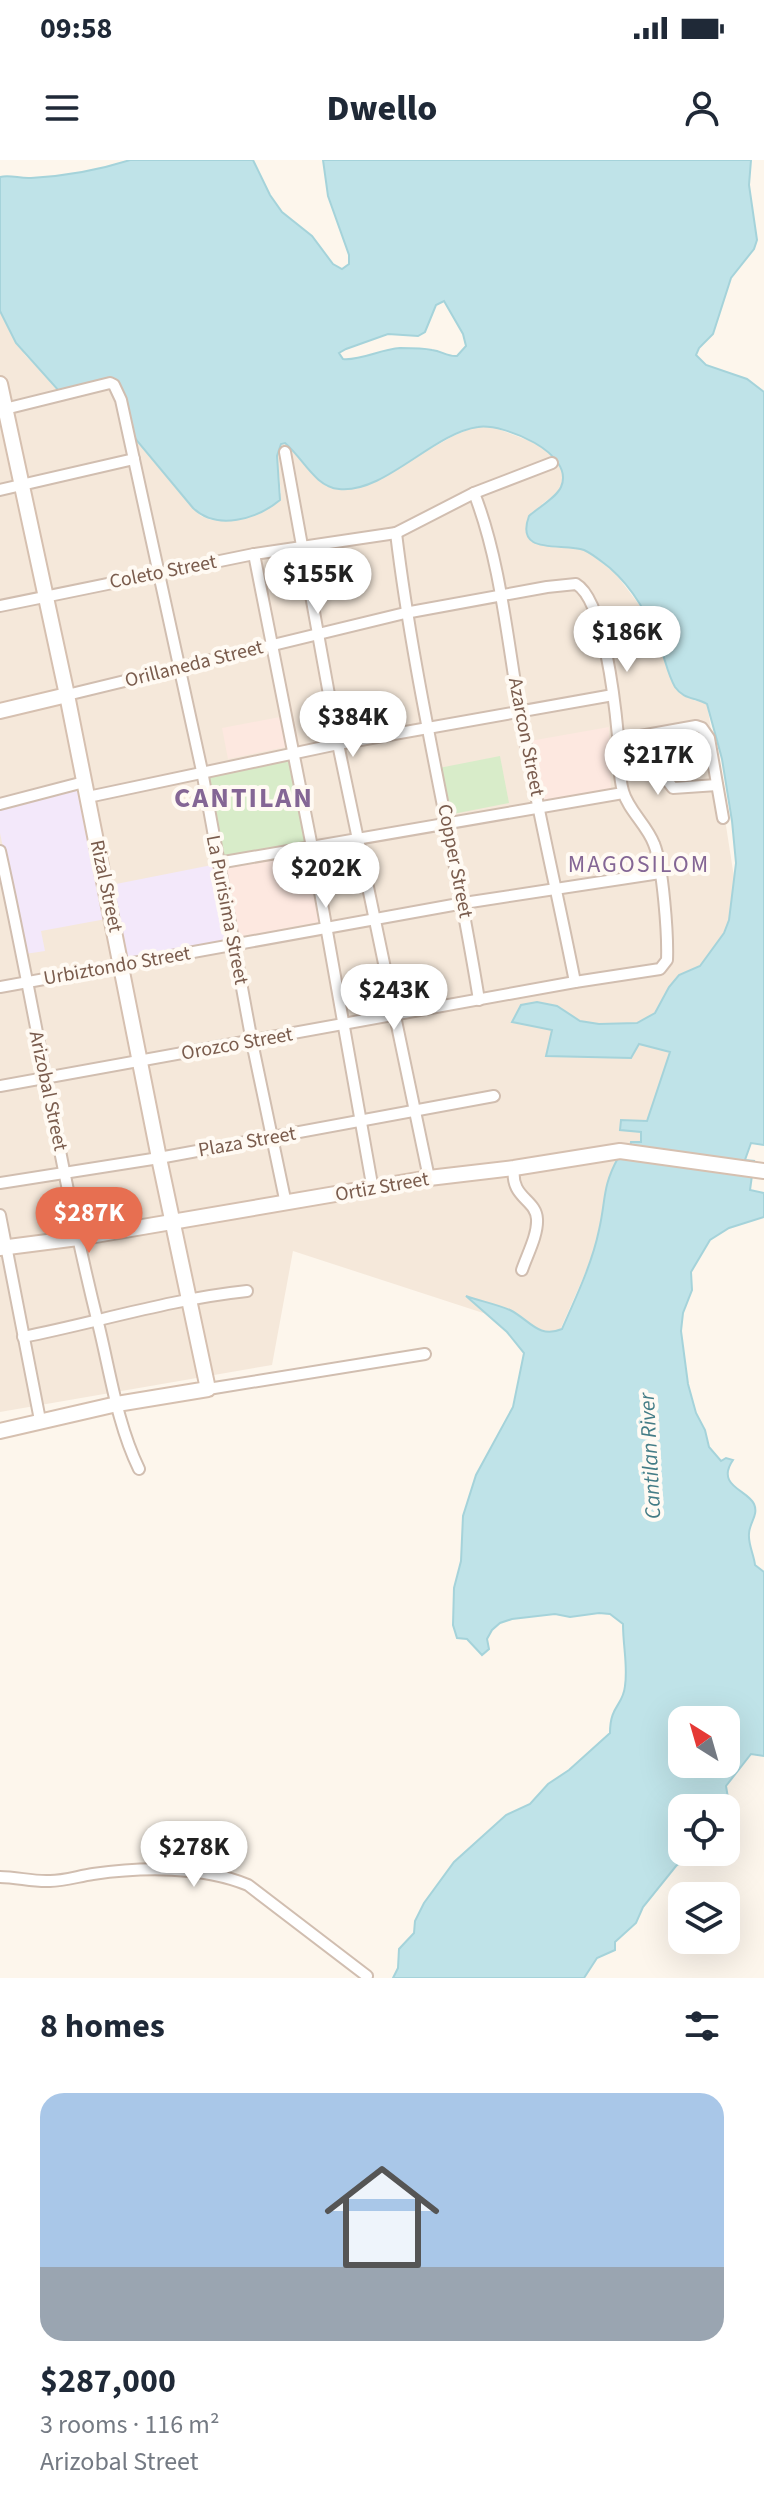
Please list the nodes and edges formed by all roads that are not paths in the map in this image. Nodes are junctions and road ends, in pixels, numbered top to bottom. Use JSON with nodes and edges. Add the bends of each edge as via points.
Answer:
{"nodes":[{"id":1,"x":0,"y":384,"type":"edge"},
{"id":2,"x":3,"y":409,"type":"edge"},
{"id":3,"x":285,"y":452,"type":"dead end"},
{"id":4,"x":134,"y":459,"type":"junction"},
{"id":5,"x":552,"y":463,"type":"dead end"},
{"id":6,"x":22,"y":485,"type":"junction"},
{"id":7,"x":0,"y":490,"type":"edge"},
{"id":8,"x":474,"y":493,"type":"junction"},
{"id":9,"x":396,"y":533,"type":"junction"},
{"id":10,"x":301,"y":548,"type":"junction"},
{"id":11,"x":254,"y":554,"type":"junction"},
{"id":12,"x":160,"y":572,"type":"junction"},
{"id":13,"x":46,"y":595,"type":"junction"},
{"id":14,"x":500,"y":597,"type":"junction"},
{"id":15,"x":0,"y":606,"type":"edge"},
{"id":16,"x":405,"y":613,"type":"junction"},
{"id":17,"x":317,"y":634,"type":"junction"},
{"id":18,"x":273,"y":644,"type":"junction"},
{"id":19,"x":178,"y":668,"type":"junction"},
{"id":20,"x":67,"y":695,"type":"junction"},
{"id":21,"x":613,"y":695,"type":"junction"},
{"id":22,"x":0,"y":711,"type":"edge"},
{"id":23,"x":520,"y":712,"type":"junction"},
{"id":24,"x":428,"y":728,"type":"junction"},
{"id":25,"x":659,"y":733,"type":"junction"},
{"id":26,"x":618,"y":740,"type":"junction"},
{"id":27,"x":338,"y":744,"type":"junction"},
{"id":28,"x":293,"y":753,"type":"junction"},
{"id":29,"x":202,"y":771,"type":"junction"},
{"id":30,"x":717,"y":785,"type":"junction"},
{"id":31,"x":86,"y":790,"type":"junction"},
{"id":32,"x":623,"y":793,"type":"junction"},
{"id":33,"x":0,"y":804,"type":"edge"},
{"id":34,"x":539,"y":807,"type":"junction"},
{"id":35,"x":723,"y":818,"type":"dead end"},
{"id":36,"x":448,"y":824,"type":"junction"},
{"id":37,"x":357,"y":838,"type":"junction"},
{"id":38,"x":312,"y":847,"type":"junction"},
{"id":39,"x":0,"y":851,"type":"edge"},
{"id":40,"x":218,"y":863,"type":"junction"},
{"id":41,"x":660,"y":873,"type":"junction"},
{"id":42,"x":557,"y":888,"type":"junction"},
{"id":43,"x":5,"y":899,"type":"edge"},
{"id":44,"x":464,"y":903,"type":"junction"},
{"id":45,"x":376,"y":920,"type":"junction"},
{"id":46,"x":325,"y":927,"type":"junction"},
{"id":47,"x":233,"y":944,"type":"junction"},
{"id":48,"x":123,"y":966,"type":"junction"},
{"id":49,"x":26,"y":982,"type":"junction"},
{"id":50,"x":575,"y":982,"type":"junction"},
{"id":51,"x":0,"y":987,"type":"edge"},
{"id":52,"x":479,"y":1000,"type":"junction"},
{"id":53,"x":394,"y":1015,"type":"junction"},
{"id":54,"x":343,"y":1025,"type":"junction"},
{"id":55,"x":252,"y":1042,"type":"junction"},
{"id":56,"x":140,"y":1061,"type":"junction"},
{"id":57,"x":44,"y":1078,"type":"junction"},
{"id":58,"x":0,"y":1086,"type":"edge"},
{"id":59,"x":494,"y":1096,"type":"dead end"},
{"id":60,"x":415,"y":1112,"type":"junction"},
{"id":61,"x":362,"y":1121,"type":"junction"},
{"id":62,"x":273,"y":1137,"type":"junction"},
{"id":63,"x":159,"y":1158,"type":"junction"},
{"id":64,"x":514,"y":1168,"type":"junction"},
{"id":65,"x":760,"y":1171,"type":"edge"},
{"id":66,"x":66,"y":1174,"type":"junction"},
{"id":67,"x":429,"y":1178,"type":"junction"},
{"id":68,"x":0,"y":1183,"type":"edge"},
{"id":69,"x":373,"y":1190,"type":"junction"},
{"id":70,"x":286,"y":1204,"type":"junction"},
{"id":71,"x":0,"y":1215,"type":"edge"},
{"id":72,"x":173,"y":1222,"type":"junction"},
{"id":73,"x":78,"y":1238,"type":"junction"},
{"id":74,"x":3,"y":1248,"type":"edge"},
{"id":75,"x":522,"y":1270,"type":"dead end"},
{"id":76,"x":247,"y":1291,"type":"dead end"},
{"id":77,"x":190,"y":1298,"type":"junction"},
{"id":78,"x":97,"y":1322,"type":"junction"},
{"id":79,"x":23,"y":1337,"type":"junction"},
{"id":80,"x":425,"y":1354,"type":"dead end"},
{"id":81,"x":208,"y":1389,"type":"junction"},
{"id":82,"x":117,"y":1404,"type":"junction"},
{"id":83,"x":40,"y":1420,"type":"junction"},
{"id":84,"x":0,"y":1431,"type":"edge"},
{"id":85,"x":139,"y":1469,"type":"dead end"},
{"id":86,"x":0,"y":1877,"type":"edge"},
{"id":87,"x":367,"y":1976,"type":"edge"}],
"edges":[{"from":1,"to":2,"type":"street","name":"Rizal Street"},
{"from":2,"to":4,"type":"street","name":"La Purisima Street","via":[[113,384]]},
{"from":2,"to":6,"type":"street","name":"Rizal Street"},
{"from":3,"to":10,"type":"street"},
{"from":4,"to":6,"type":"street"},
{"from":4,"to":12,"type":"street","name":"La Purisima Street"},
{"from":5,"to":8,"type":"street","name":"Coleto Street"},
{"from":6,"to":7,"type":"street"},
{"from":6,"to":13,"type":"street","name":"Rizal Street"},
{"from":8,"to":9,"type":"street","name":"Coleto Street"},
{"from":8,"to":14,"type":"street","name":"Azarcon Street"},
{"from":9,"to":10,"type":"street","name":"Coleto Street"},
{"from":9,"to":16,"type":"street","name":"Copper Street"},
{"from":10,"to":11,"type":"street","name":"Coleto Street"},
{"from":10,"to":17,"type":"street"},
{"from":11,"to":12,"type":"street","name":"Coleto Street"},
{"from":11,"to":18,"type":"street"},
{"from":12,"to":13,"type":"street","name":"Coleto Street"},
{"from":12,"to":19,"type":"street","name":"La Purisima Street"},
{"from":13,"to":15,"type":"street","name":"Coleto Street"},
{"from":13,"to":20,"type":"street","name":"Rizal Street"},
{"from":14,"to":16,"type":"street","name":"Orillaneda Street"},
{"from":14,"to":21,"type":"street","name":"Orillaneda Street","via":[[576,584],[600,629]]},
{"from":14,"to":23,"type":"street","name":"Azarcon Street"},
{"from":16,"to":17,"type":"street","name":"Orillaneda Street"},
{"from":16,"to":24,"type":"street","name":"Copper Street"},
{"from":17,"to":18,"type":"street","name":"Orillaneda Street"},
{"from":17,"to":27,"type":"street"},
{"from":18,"to":19,"type":"street","name":"Orillaneda Street"},
{"from":18,"to":28,"type":"street"},
{"from":19,"to":20,"type":"street","name":"Orillaneda Street"},
{"from":19,"to":29,"type":"street","name":"La Purisima Street"},
{"from":20,"to":22,"type":"street","name":"Orillaneda Street"},
{"from":20,"to":31,"type":"street","name":"Rizal Street"},
{"from":21,"to":23,"type":"street"},
{"from":21,"to":26,"type":"street"},
{"from":23,"to":24,"type":"street"},
{"from":23,"to":34,"type":"street","name":"Azarcon Street"},
{"from":24,"to":27,"type":"street"},
{"from":24,"to":36,"type":"street","name":"Copper Street"},
{"from":25,"to":26,"type":"street"},
{"from":25,"to":30,"type":"street","via":[[673,788]]},
{"from":25,"to":30,"type":"street","via":[[702,728],[709,738]]},
{"from":26,"to":32,"type":"street"},
{"from":27,"to":28,"type":"street"},
{"from":27,"to":37,"type":"street"},
{"from":28,"to":29,"type":"street"},
{"from":28,"to":38,"type":"street"},
{"from":29,"to":31,"type":"street"},
{"from":29,"to":40,"type":"street","name":"La Purisima Street"},
{"from":30,"to":35,"type":"street"},
{"from":31,"to":33,"type":"street"},
{"from":31,"to":48,"type":"street","name":"Rizal Street"},
{"from":32,"to":34,"type":"street"},
{"from":32,"to":41,"type":"street","via":[[652,839]]},
{"from":34,"to":36,"type":"street"},
{"from":34,"to":42,"type":"street","name":"Azarcon Street"},
{"from":36,"to":37,"type":"street"},
{"from":36,"to":44,"type":"street","name":"Copper Street"},
{"from":37,"to":38,"type":"street"},
{"from":37,"to":45,"type":"street"},
{"from":38,"to":40,"type":"street"},
{"from":38,"to":46,"type":"street"},
{"from":39,"to":43,"type":"street","name":"Arizobal Street"},
{"from":40,"to":47,"type":"street","name":"La Purisima Street"},
{"from":41,"to":42,"type":"street","name":"Urbiztondo Street"},
{"from":41,"to":50,"type":"street","name":"Orozco Street","via":[[664,965]]},
{"from":42,"to":44,"type":"street","name":"Urbiztondo Street"},
{"from":42,"to":50,"type":"street","name":"Azarcon Street"},
{"from":43,"to":49,"type":"street","name":"Arizobal Street"},
{"from":44,"to":45,"type":"street","name":"Urbiztondo Street"},
{"from":44,"to":52,"type":"street","name":"Copper Street"},
{"from":45,"to":46,"type":"street","name":"Urbiztondo Street"},
{"from":45,"to":53,"type":"street"},
{"from":46,"to":47,"type":"street","name":"Urbiztondo Street"},
{"from":46,"to":54,"type":"street"},
{"from":47,"to":48,"type":"street","name":"Urbiztondo Street"},
{"from":47,"to":55,"type":"street","name":"La Purisima Street"},
{"from":48,"to":49,"type":"street","name":"Urbiztondo Street"},
{"from":48,"to":56,"type":"street","name":"Rizal Street"},
{"from":49,"to":51,"type":"street","name":"Urbiztondo Street"},
{"from":49,"to":57,"type":"street","name":"Arizobal Street"},
{"from":50,"to":52,"type":"street","name":"Orozco Street"},
{"from":52,"to":53,"type":"street","name":"Orozco Street"},
{"from":53,"to":54,"type":"street","name":"Orozco Street"},
{"from":53,"to":60,"type":"street"},
{"from":54,"to":55,"type":"street","name":"Orozco Street"},
{"from":54,"to":61,"type":"street"},
{"from":55,"to":56,"type":"street","name":"Orozco Street"},
{"from":55,"to":62,"type":"street","name":"La Purisima Street"},
{"from":56,"to":57,"type":"street","name":"Orozco Street"},
{"from":56,"to":63,"type":"street","name":"Rizal Street"},
{"from":57,"to":58,"type":"street","name":"Orozco Street"},
{"from":57,"to":66,"type":"street","name":"Arizobal Street"},
{"from":59,"to":60,"type":"street","name":"Plaza Street"},
{"from":60,"to":61,"type":"street","name":"Plaza Street"},
{"from":60,"to":67,"type":"street"},
{"from":61,"to":62,"type":"street","name":"Plaza Street"},
{"from":61,"to":69,"type":"street"},
{"from":62,"to":63,"type":"street","name":"Plaza Street"},
{"from":62,"to":70,"type":"street","name":"La Purisima Street"},
{"from":63,"to":66,"type":"street","name":"Plaza Street"},
{"from":63,"to":72,"type":"street","name":"Rizal Street"},
{"from":64,"to":65,"type":"street","name":"Ortiz Street","via":[[628,1150]]},
{"from":64,"to":67,"type":"street","name":"Ortiz Street"},
{"from":64,"to":75,"type":"street","via":[[514,1184],[537,1219]]},
{"from":66,"to":68,"type":"street","name":"Plaza Street"},
{"from":66,"to":73,"type":"street","name":"Arizobal Street"},
{"from":67,"to":69,"type":"street","name":"Ortiz Street"},
{"from":69,"to":70,"type":"street","name":"Ortiz Street"},
{"from":70,"to":72,"type":"street","name":"Ortiz Street"},
{"from":71,"to":74,"type":"street"},
{"from":72,"to":73,"type":"street","name":"Ortiz Street"},
{"from":72,"to":77,"type":"street","name":"Rizal Street"},
{"from":73,"to":74,"type":"street","name":"Ortiz Street"},
{"from":73,"to":78,"type":"street","name":"Arizobal Street"},
{"from":74,"to":79,"type":"street"},
{"from":76,"to":77,"type":"street"},
{"from":77,"to":78,"type":"street"},
{"from":77,"to":81,"type":"street","name":"Rizal Street"},
{"from":78,"to":79,"type":"street"},
{"from":78,"to":82,"type":"street","name":"Arizobal Street"},
{"from":79,"to":83,"type":"street"},
{"from":80,"to":81,"type":"street"},
{"from":81,"to":82,"type":"street"},
{"from":82,"to":83,"type":"street"},
{"from":82,"to":85,"type":"street","name":"Arizobal Street"},
{"from":83,"to":84,"type":"street"},
{"from":86,"to":87,"type":"street","via":[[49,1882],[115,1871],[185,1871],[230,1878],[248,1885]]}]}
